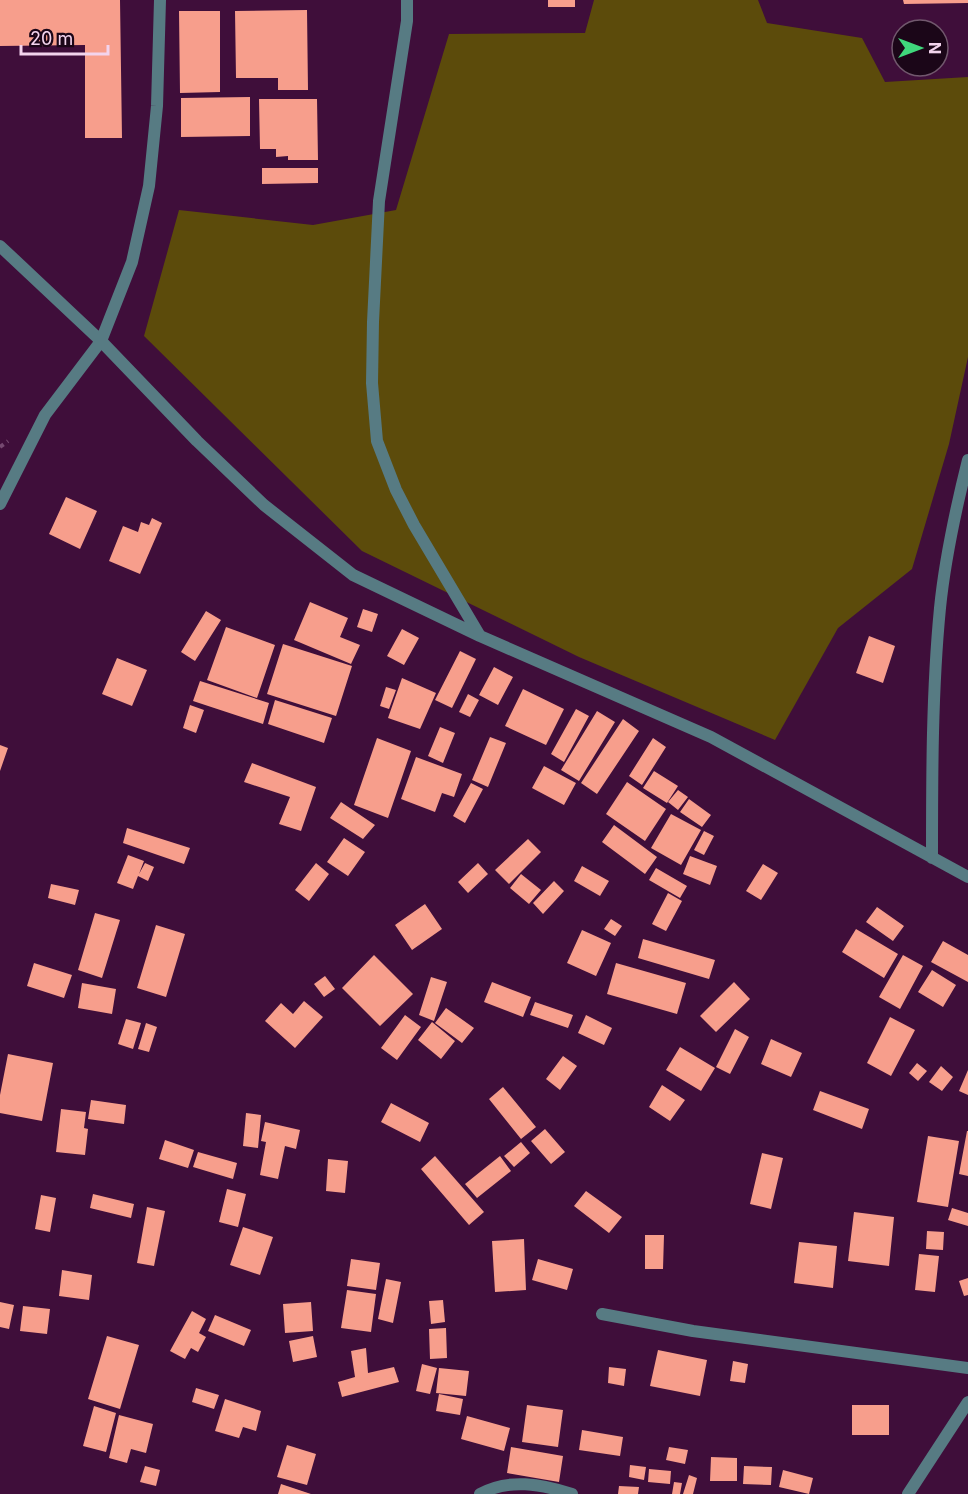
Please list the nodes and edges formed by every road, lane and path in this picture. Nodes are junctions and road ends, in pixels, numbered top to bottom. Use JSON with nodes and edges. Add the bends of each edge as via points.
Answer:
{"nodes":[{"id":1,"x":160,"y":0,"type":"edge"},
{"id":2,"x":407,"y":0,"type":"edge"},
{"id":3,"x":0,"y":246,"type":"edge"},
{"id":4,"x":101,"y":341,"type":"junction"},
{"id":5,"x":968,"y":460,"type":"edge"},
{"id":6,"x":0,"y":504,"type":"edge"},
{"id":7,"x":480,"y":636,"type":"junction"},
{"id":8,"x":932,"y":858,"type":"junction"},
{"id":9,"x":968,"y":877,"type":"edge"},
{"id":10,"x":602,"y":1314,"type":"dead end"},
{"id":11,"x":968,"y":1368,"type":"edge"},
{"id":12,"x":968,"y":1402,"type":"edge"},
{"id":13,"x":480,"y":1494,"type":"edge"},
{"id":14,"x":572,"y":1494,"type":"edge"},
{"id":15,"x":908,"y":1494,"type":"edge"}],
"edges":[{"from":1,"to":4,"type":"street","via":[[157,106],[149,186],[132,262]]},
{"from":2,"to":7,"type":"street","via":[[379,201],[372,383],[377,441],[396,490]]},
{"from":3,"to":4,"type":"street"},
{"from":4,"to":6,"type":"street","via":[[45,415]]},
{"from":4,"to":7,"type":"street","via":[[264,505],[352,575]]},
{"from":5,"to":8,"type":"street","via":[[940,607],[932,744]]},
{"from":7,"to":8,"type":"street","via":[[711,737]]},
{"from":8,"to":9,"type":"street"},
{"from":10,"to":11,"type":"street","via":[[693,1331]]},
{"from":12,"to":15,"type":"street"},
{"from":13,"to":14,"type":"street","via":[[493,1487],[517,1483]]}]}
